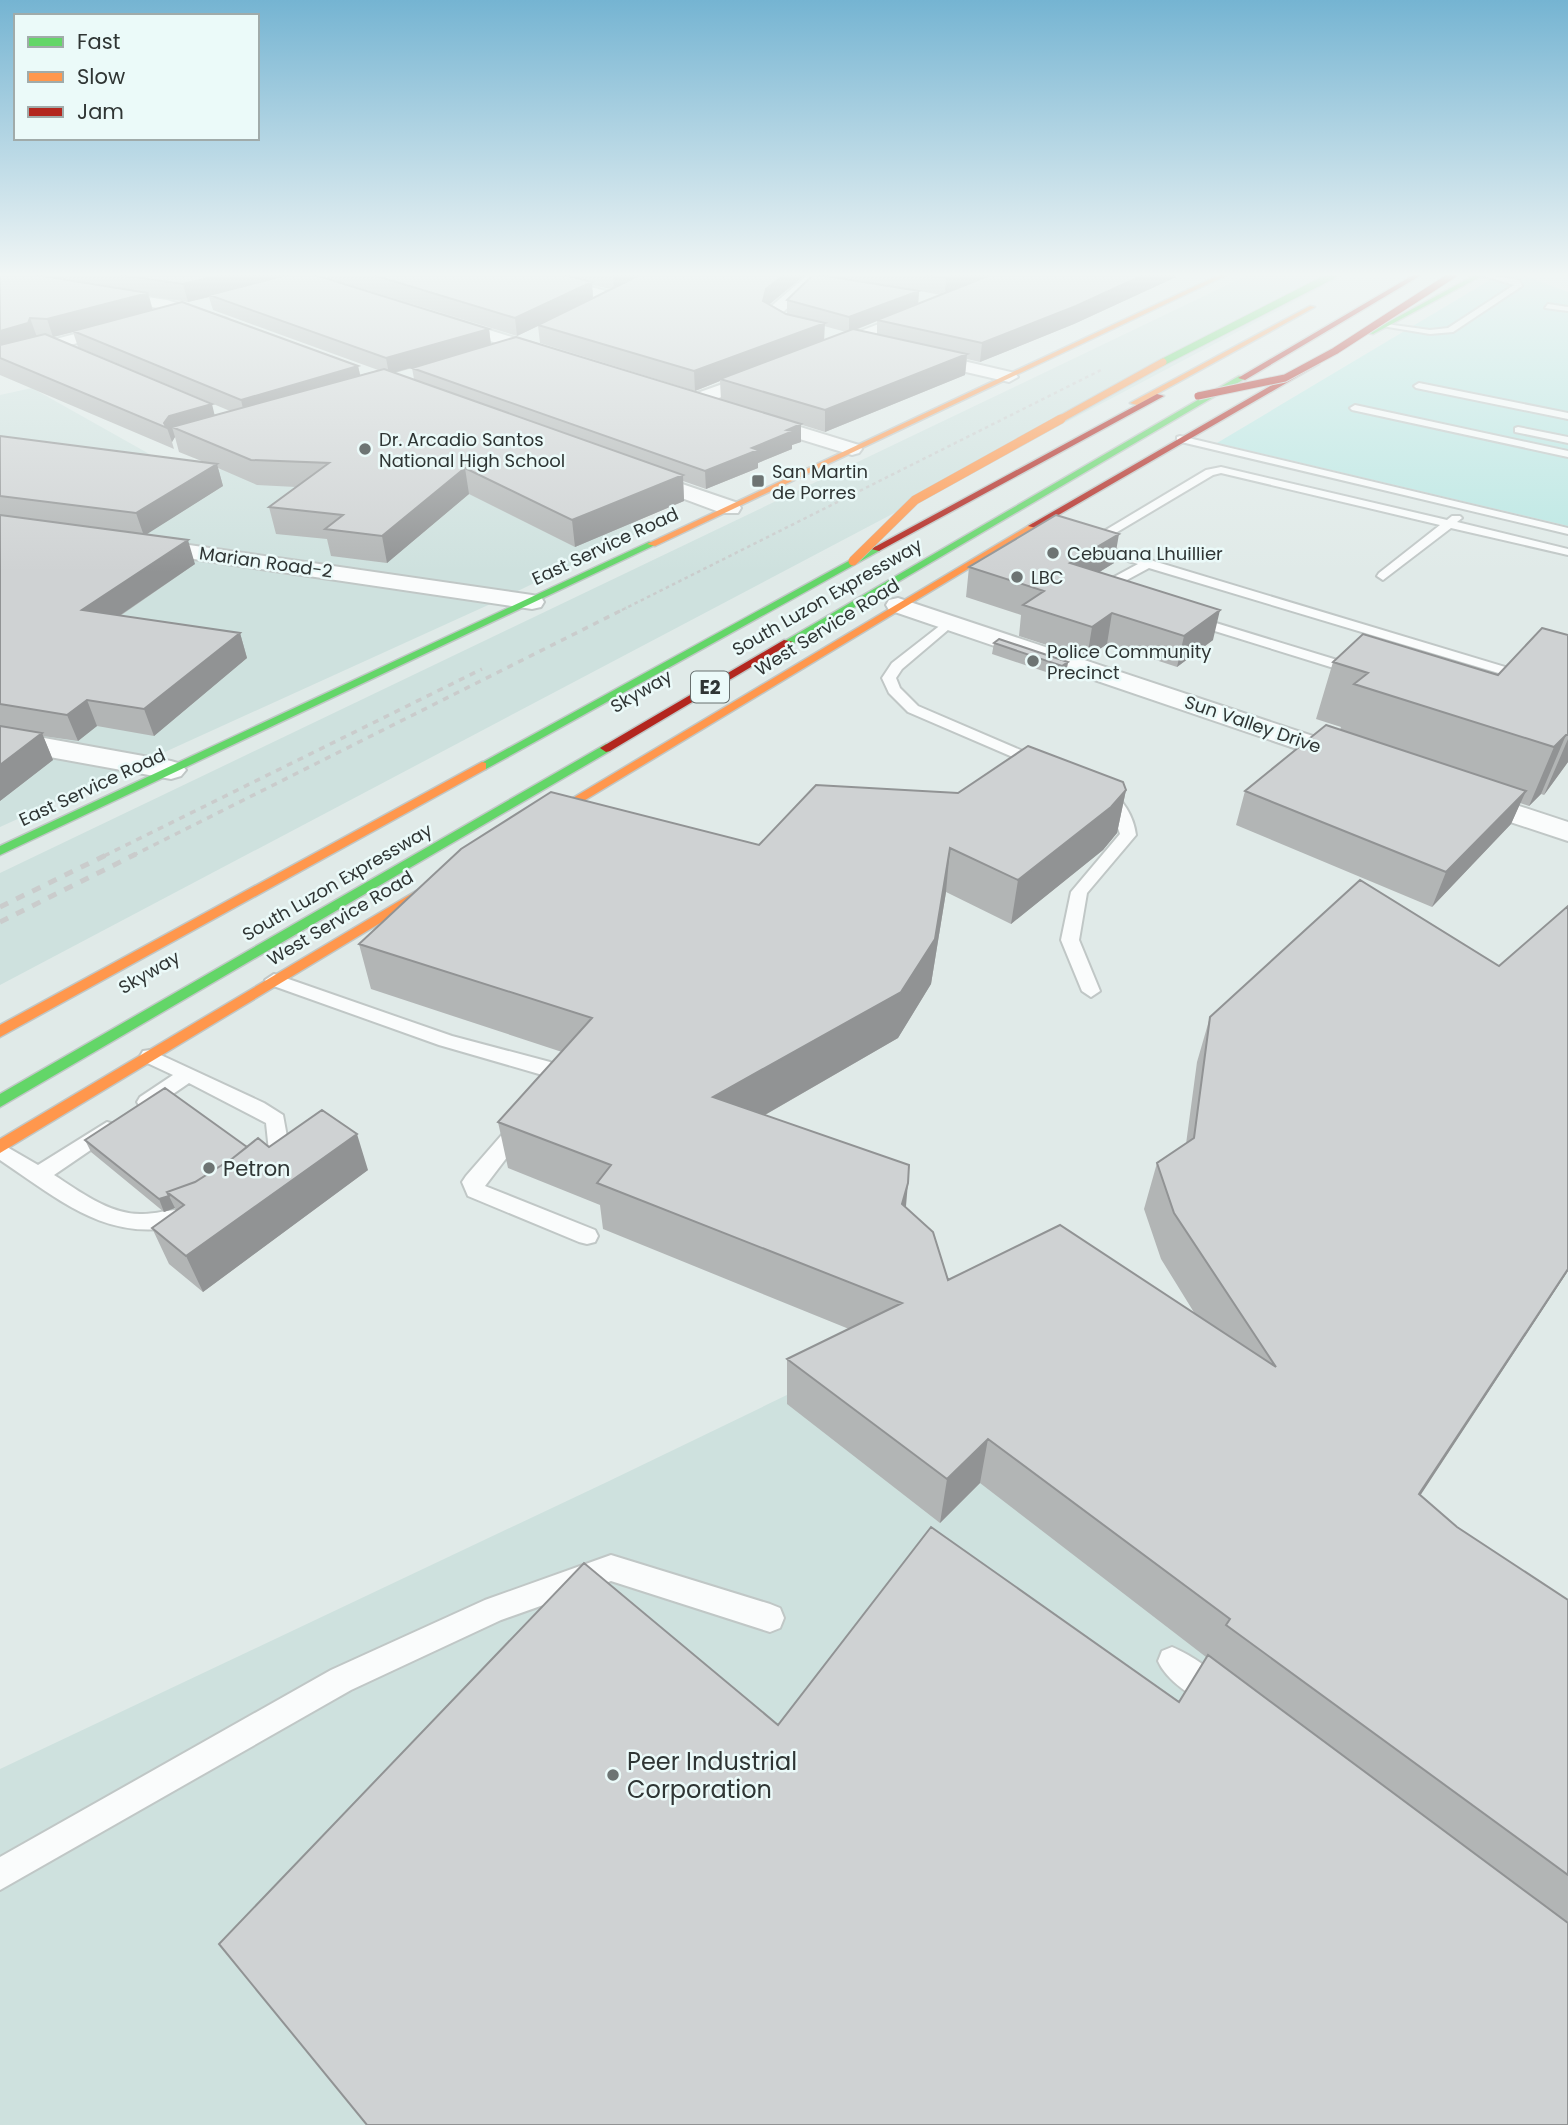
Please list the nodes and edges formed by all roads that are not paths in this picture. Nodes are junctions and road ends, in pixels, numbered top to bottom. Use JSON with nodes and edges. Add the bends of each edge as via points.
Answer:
{"nodes":[{"id":1,"x":762,"y":373,"type":"edge"},
{"id":2,"x":993,"y":373,"type":"edge"},
{"id":3,"x":1017,"y":373,"type":"edge"},
{"id":4,"x":1142,"y":373,"type":"edge"},
{"id":5,"x":1196,"y":373,"type":"edge"},
{"id":6,"x":1197,"y":373,"type":"edge"},
{"id":7,"x":1238,"y":373,"type":"edge"},
{"id":8,"x":1250,"y":373,"type":"edge"},
{"id":9,"x":1294,"y":373,"type":"edge"},
{"id":10,"x":1299,"y":373,"type":"edge"},
{"id":11,"x":1009,"y":377,"type":"junction"},
{"id":12,"x":1419,"y":386,"type":"dead end"},
{"id":13,"x":1198,"y":396,"type":"junction"},
{"id":14,"x":1354,"y":408,"type":"dead end"},
{"id":15,"x":1568,"y":416,"type":"edge"},
{"id":16,"x":1501,"y":427,"type":"dead end"},
{"id":17,"x":1180,"y":439,"type":"junction"},
{"id":18,"x":1568,"y":440,"type":"edge"},
{"id":19,"x":852,"y":449,"type":"junction"},
{"id":20,"x":1568,"y":454,"type":"edge"},
{"id":21,"x":622,"y":469,"type":"edge"},
{"id":22,"x":730,"y":508,"type":"junction"},
{"id":23,"x":1469,"y":508,"type":"junction"},
{"id":24,"x":1450,"y":523,"type":"junction"},
{"id":25,"x":1029,"y":529,"type":"junction"},
{"id":26,"x":1568,"y":531,"type":"edge"},
{"id":27,"x":1051,"y":535,"type":"edge"},
{"id":28,"x":124,"y":543,"type":"edge"},
{"id":29,"x":1568,"y":552,"type":"edge"},
{"id":30,"x":853,"y":561,"type":"junction"},
{"id":31,"x":1149,"y":564,"type":"junction"},
{"id":32,"x":1383,"y":576,"type":"dead end"},
{"id":33,"x":1120,"y":598,"type":"edge"},
{"id":34,"x":532,"y":602,"type":"junction"},
{"id":35,"x":898,"y":605,"type":"junction"},
{"id":36,"x":1173,"y":614,"type":"edge"},
{"id":37,"x":951,"y":621,"type":"junction"},
{"id":38,"x":1373,"y":676,"type":"edge"},
{"id":39,"x":1568,"y":690,"type":"edge"},
{"id":40,"x":0,"y":739,"type":"edge"},
{"id":41,"x":1051,"y":768,"type":"edge"},
{"id":42,"x":1384,"y":769,"type":"edge"},
{"id":43,"x":171,"y":770,"type":"junction"},
{"id":44,"x":1437,"y":787,"type":"edge"},
{"id":45,"x":1096,"y":789,"type":"edge"},
{"id":46,"x":549,"y":816,"type":"junction"},
{"id":47,"x":576,"y":824,"type":"edge"},
{"id":48,"x":1568,"y":832,"type":"edge"},
{"id":49,"x":513,"y":837,"type":"edge"},
{"id":50,"x":0,"y":851,"type":"edge"},
{"id":51,"x":465,"y":866,"type":"edge"},
{"id":52,"x":267,"y":926,"type":"dead end"},
{"id":53,"x":274,"y":979,"type":"junction"},
{"id":54,"x":1091,"y":991,"type":"dead end"},
{"id":55,"x":0,"y":1016,"type":"edge"},
{"id":56,"x":0,"y":1032,"type":"edge"},
{"id":57,"x":150,"y":1056,"type":"junction"},
{"id":58,"x":188,"y":1074,"type":"junction"},
{"id":59,"x":0,"y":1101,"type":"edge"},
{"id":60,"x":0,"y":1148,"type":"edge"},
{"id":61,"x":38,"y":1175,"type":"junction"},
{"id":62,"x":257,"y":1175,"type":"edge"},
{"id":63,"x":200,"y":1209,"type":"edge"},
{"id":64,"x":587,"y":1236,"type":"dead end"},
{"id":65,"x":770,"y":1618,"type":"dead end"},
{"id":66,"x":1172,"y":1661,"type":"dead end"},
{"id":67,"x":1238,"y":1711,"type":"edge"},
{"id":68,"x":0,"y":1874,"type":"edge"}],
"edges":[{"from":1,"to":19,"type":"street","via":[[688,398]]},
{"from":2,"to":11,"type":"street"},
{"from":3,"to":11,"type":"main road","name":"East Service Road"},
{"from":4,"to":30,"type":"main road","bridge":true,"via":[[915,500]]},
{"from":5,"to":55,"type":"main road","name":"South Luzon Expressway","number":"E2"},
{"from":6,"to":30,"type":"main road","name":"Skyway","number":"E2","bridge":true},
{"from":7,"to":13,"type":"main road","name":"Skyway","number":"E2"},
{"from":8,"to":59,"type":"main road","name":"South Luzon Expressway","number":"E2"},
{"from":9,"to":13,"type":"main road","bridge":true},
{"from":10,"to":17,"type":"main road","name":"West Service Road"},
{"from":11,"to":19,"type":"main road","name":"East Service Road"},
{"from":12,"to":15,"type":"lane"},
{"from":13,"to":52,"type":"main road","name":"Skyway","number":"E2"},
{"from":14,"to":20,"type":"lane"},
{"from":16,"to":18,"type":"lane"},
{"from":17,"to":23,"type":"lane"},
{"from":17,"to":25,"type":"main road","name":"West Service Road"},
{"from":19,"to":22,"type":"main road","name":"East Service Road"},
{"from":21,"to":22,"type":"street"},
{"from":22,"to":34,"type":"main road","name":"East Service Road"},
{"from":23,"to":24,"type":"lane"},
{"from":23,"to":26,"type":"lane"},
{"from":24,"to":29,"type":"lane"},
{"from":24,"to":31,"type":"lane","via":[[1221,470],[1083,544]]},
{"from":24,"to":32,"type":"lane"},
{"from":25,"to":27,"type":"lane"},
{"from":25,"to":35,"type":"main road","name":"West Service Road"},
{"from":28,"to":34,"type":"street","name":"Marian Road-2"},
{"from":30,"to":56,"type":"main road","name":"Skyway","number":"E2"},
{"from":31,"to":33,"type":"lane","via":[[1105,587]]},
{"from":31,"to":39,"type":"lane","via":[[1510,677]]},
{"from":34,"to":43,"type":"main road","name":"East Service Road"},
{"from":35,"to":37,"type":"street","name":"Sun Valley Drive"},
{"from":35,"to":46,"type":"main road","name":"West Service Road"},
{"from":36,"to":38,"type":"lane"},
{"from":37,"to":41,"type":"lane","via":[[898,666],[889,678],[894,690],[913,709]]},
{"from":37,"to":42,"type":"street","name":"Sun Valley Drive"},
{"from":40,"to":43,"type":"street"},
{"from":43,"to":50,"type":"main road","name":"East Service Road"},
{"from":44,"to":48,"type":"street"},
{"from":45,"to":54,"type":"lane","via":[[1112,800],[1128,835],[1079,892],[1070,940]]},
{"from":46,"to":47,"type":"lane"},
{"from":46,"to":49,"type":"main road","name":"West Service Road"},
{"from":51,"to":53,"type":"main road","name":"West Service Road"},
{"from":53,"to":57,"type":"main road","name":"West Service Road"},
{"from":53,"to":64,"type":"lane","via":[[446,1041],[555,1072],[557,1082],[473,1182],[482,1195]]},
{"from":57,"to":58,"type":"lane"},
{"from":57,"to":60,"type":"main road","name":"West Service Road"},
{"from":58,"to":61,"type":"lane"},
{"from":58,"to":62,"type":"lane","via":[[276,1120],[280,1153]]},
{"from":60,"to":61,"type":"lane"},
{"from":61,"to":63,"type":"lane","via":[[125,1222],[160,1223]]},
{"from":65,"to":68,"type":"lane","via":[[611,1568],[495,1609],[341,1680]]},
{"from":66,"to":67,"type":"lane"}]}
